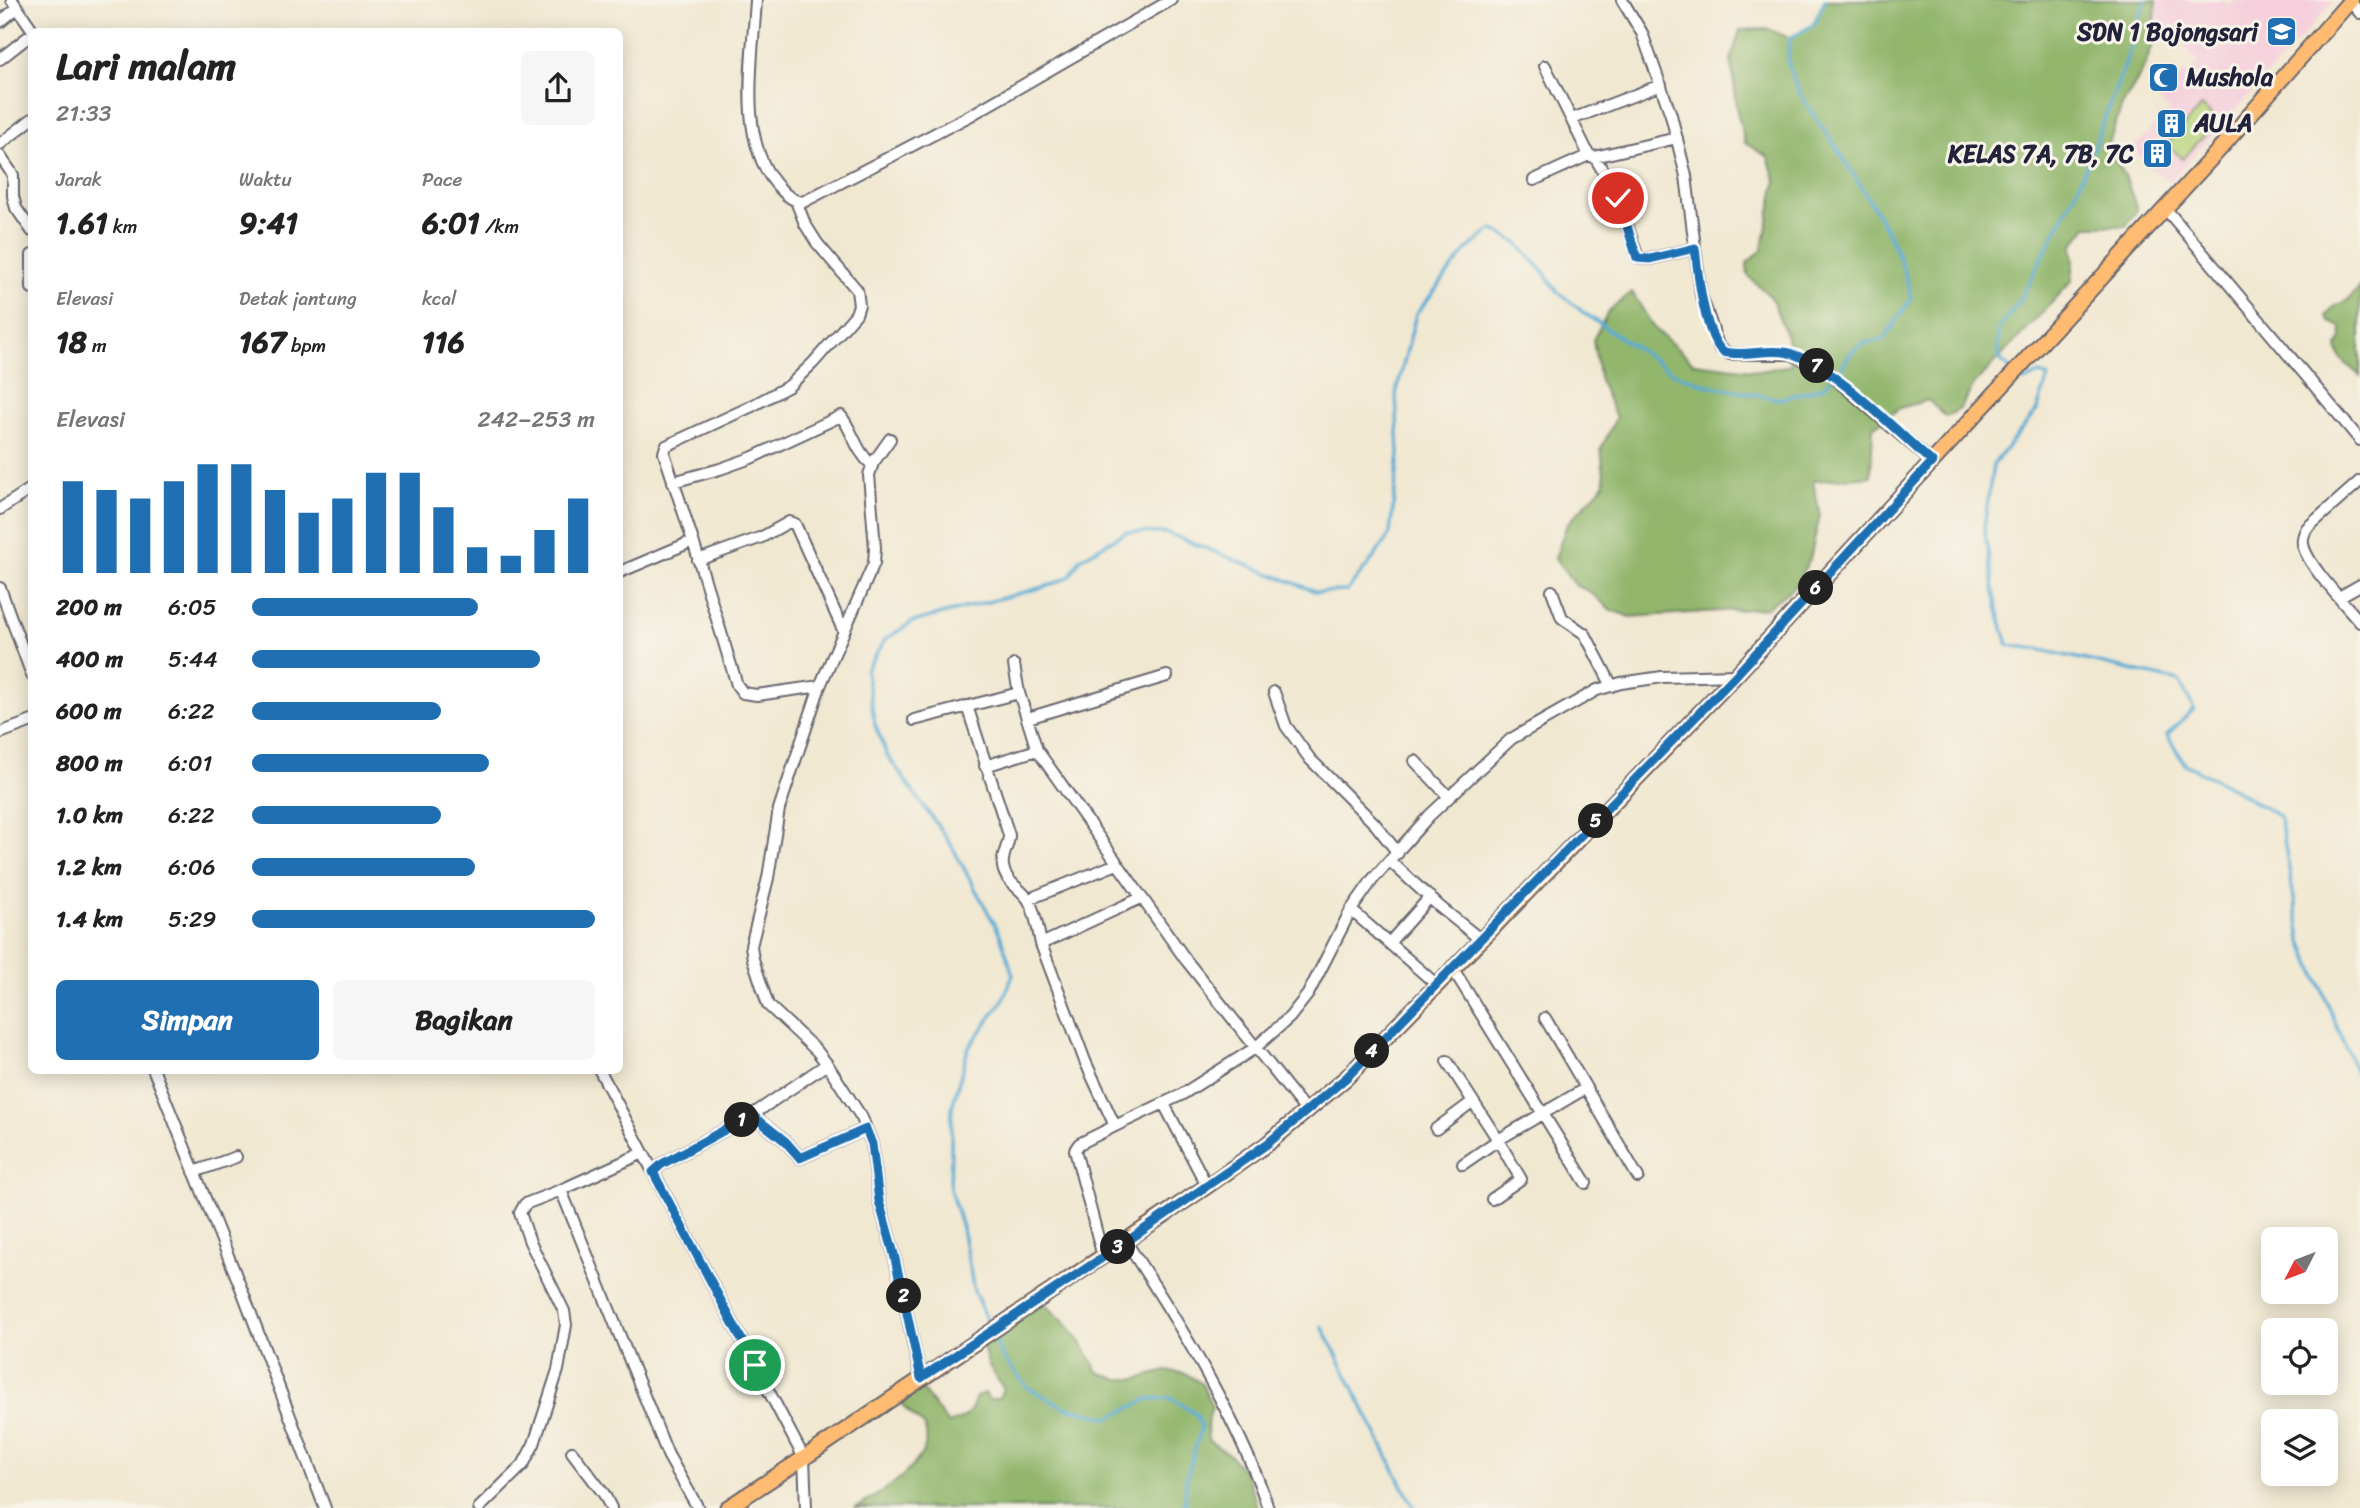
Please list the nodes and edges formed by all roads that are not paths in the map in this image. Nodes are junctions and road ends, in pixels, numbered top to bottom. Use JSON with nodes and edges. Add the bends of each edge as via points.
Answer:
{"nodes":[{"id":1,"x":756,"y":0,"type":"edge"},
{"id":2,"x":1171,"y":0,"type":"edge"},
{"id":3,"x":1622,"y":0,"type":"edge"},
{"id":4,"x":2350,"y":0,"type":"edge"},
{"id":5,"x":14,"y":4,"type":"edge"},
{"id":6,"x":2360,"y":13,"type":"edge"},
{"id":7,"x":0,"y":22,"type":"edge"},
{"id":8,"x":30,"y":28,"type":"edge"},
{"id":9,"x":28,"y":37,"type":"edge"},
{"id":10,"x":0,"y":59,"type":"edge"},
{"id":11,"x":1545,"y":65,"type":"dead end"},
{"id":12,"x":1661,"y":85,"type":"junction"},
{"id":13,"x":1572,"y":119,"type":"junction"},
{"id":14,"x":28,"y":122,"type":"edge"},
{"id":15,"x":1677,"y":138,"type":"junction"},
{"id":16,"x":0,"y":144,"type":"edge"},
{"id":17,"x":0,"y":156,"type":"edge"},
{"id":18,"x":1592,"y":156,"type":"junction"},
{"id":19,"x":1534,"y":180,"type":"dead end"},
{"id":20,"x":796,"y":201,"type":"junction"},
{"id":21,"x":2165,"y":208,"type":"junction"},
{"id":22,"x":28,"y":225,"type":"edge"},
{"id":23,"x":1695,"y":248,"type":"junction"},
{"id":24,"x":890,"y":439,"type":"dead end"},
{"id":25,"x":2360,"y":440,"type":"edge"},
{"id":26,"x":1932,"y":462,"type":"junction"},
{"id":27,"x":872,"y":465,"type":"junction"},
{"id":28,"x":2360,"y":481,"type":"edge"},
{"id":29,"x":673,"y":482,"type":"junction"},
{"id":30,"x":28,"y":491,"type":"edge"},
{"id":31,"x":0,"y":509,"type":"edge"},
{"id":32,"x":693,"y":541,"type":"junction"},
{"id":33,"x":698,"y":560,"type":"junction"},
{"id":34,"x":623,"y":571,"type":"edge"},
{"id":35,"x":2360,"y":585,"type":"edge"},
{"id":36,"x":0,"y":588,"type":"edge"},
{"id":37,"x":1552,"y":591,"type":"dead end"},
{"id":38,"x":2339,"y":597,"type":"junction"},
{"id":39,"x":2360,"y":622,"type":"edge"},
{"id":40,"x":844,"y":632,"type":"junction"},
{"id":41,"x":28,"y":664,"type":"edge"},
{"id":42,"x":1014,"y":665,"type":"dead end"},
{"id":43,"x":1736,"y":675,"type":"junction"},
{"id":44,"x":1167,"y":676,"type":"dead end"},
{"id":45,"x":820,"y":686,"type":"junction"},
{"id":46,"x":1612,"y":686,"type":"junction"},
{"id":47,"x":1274,"y":692,"type":"dead end"},
{"id":48,"x":1019,"y":693,"type":"junction"},
{"id":49,"x":967,"y":706,"type":"junction"},
{"id":50,"x":1028,"y":718,"type":"junction"},
{"id":51,"x":914,"y":720,"type":"dead end"},
{"id":52,"x":28,"y":722,"type":"edge"},
{"id":53,"x":0,"y":733,"type":"edge"},
{"id":54,"x":1037,"y":750,"type":"junction"},
{"id":55,"x":1415,"y":761,"type":"dead end"},
{"id":56,"x":985,"y":766,"type":"junction"},
{"id":57,"x":1449,"y":797,"type":"junction"},
{"id":58,"x":1394,"y":858,"type":"junction"},
{"id":59,"x":1117,"y":864,"type":"junction"},
{"id":60,"x":1430,"y":897,"type":"junction"},
{"id":61,"x":1141,"y":898,"type":"junction"},
{"id":62,"x":1029,"y":899,"type":"junction"},
{"id":63,"x":1351,"y":909,"type":"junction"},
{"id":64,"x":1481,"y":940,"type":"junction"},
{"id":65,"x":1390,"y":942,"type":"junction"},
{"id":66,"x":1041,"y":944,"type":"junction"},
{"id":67,"x":1453,"y":969,"type":"junction"},
{"id":68,"x":1437,"y":985,"type":"junction"},
{"id":69,"x":1545,"y":1018,"type":"dead end"},
{"id":70,"x":1255,"y":1048,"type":"junction"},
{"id":71,"x":1447,"y":1061,"type":"dead end"},
{"id":72,"x":827,"y":1064,"type":"junction"},
{"id":73,"x":155,"y":1074,"type":"edge"},
{"id":74,"x":602,"y":1074,"type":"edge"},
{"id":75,"x":1586,"y":1088,"type":"junction"},
{"id":76,"x":1472,"y":1102,"type":"junction"},
{"id":77,"x":1164,"y":1104,"type":"junction"},
{"id":78,"x":1307,"y":1112,"type":"junction"},
{"id":79,"x":1544,"y":1112,"type":"junction"},
{"id":80,"x":752,"y":1115,"type":"junction"},
{"id":81,"x":1115,"y":1126,"type":"junction"},
{"id":82,"x":866,"y":1129,"type":"junction"},
{"id":83,"x":1436,"y":1129,"type":"dead end"},
{"id":84,"x":1498,"y":1140,"type":"junction"},
{"id":85,"x":643,"y":1153,"type":"junction"},
{"id":86,"x":236,"y":1157,"type":"dead end"},
{"id":87,"x":1463,"y":1164,"type":"dead end"},
{"id":88,"x":194,"y":1172,"type":"junction"},
{"id":89,"x":653,"y":1172,"type":"junction"},
{"id":90,"x":1638,"y":1177,"type":"dead end"},
{"id":91,"x":1586,"y":1183,"type":"dead end"},
{"id":92,"x":1208,"y":1186,"type":"junction"},
{"id":93,"x":561,"y":1190,"type":"junction"},
{"id":94,"x":1492,"y":1199,"type":"dead end"},
{"id":95,"x":1126,"y":1242,"type":"junction"},
{"id":96,"x":1103,"y":1257,"type":"junction"},
{"id":97,"x":921,"y":1378,"type":"junction"},
{"id":98,"x":572,"y":1452,"type":"dead end"},
{"id":99,"x":804,"y":1458,"type":"junction"},
{"id":100,"x":325,"y":1508,"type":"edge"},
{"id":101,"x":479,"y":1508,"type":"edge"},
{"id":102,"x":611,"y":1508,"type":"edge"},
{"id":103,"x":698,"y":1508,"type":"edge"},
{"id":104,"x":727,"y":1508,"type":"edge"},
{"id":105,"x":806,"y":1508,"type":"edge"},
{"id":106,"x":1268,"y":1508,"type":"edge"}],
"edges":[{"from":1,"to":20,"type":"street","via":[[751,59],[757,150],[769,176]]},
{"from":2,"to":20,"type":"street","via":[[971,114],[808,199]]},
{"from":3,"to":12,"type":"street","via":[[1643,33]]},
{"from":4,"to":6,"type":"street"},
{"from":4,"to":21,"type":"main road"},
{"from":5,"to":7,"type":"street"},
{"from":5,"to":8,"type":"street"},
{"from":9,"to":10,"type":"street"},
{"from":11,"to":13,"type":"street"},
{"from":12,"to":13,"type":"street"},
{"from":12,"to":15,"type":"street"},
{"from":13,"to":18,"type":"street"},
{"from":14,"to":16,"type":"street"},
{"from":15,"to":18,"type":"street"},
{"from":15,"to":23,"type":"street"},
{"from":17,"to":22,"type":"street","via":[[15,180],[16,208]]},
{"from":18,"to":19,"type":"street"},
{"from":18,"to":23,"type":"street","via":[[1618,198],[1637,258]]},
{"from":20,"to":29,"type":"street","via":[[817,243],[857,290],[856,314],[789,386],[669,443],[664,453]]},
{"from":21,"to":25,"type":"street"},
{"from":21,"to":26,"type":"main road"},
{"from":23,"to":26,"type":"street","via":[[1701,295],[1718,348],[1730,354],[1791,354],[1825,370]]},
{"from":24,"to":27,"type":"street"},
{"from":26,"to":43,"type":"main road"},
{"from":27,"to":29,"type":"street","via":[[838,416],[751,457]]},
{"from":27,"to":40,"type":"street","via":[[874,563]]},
{"from":28,"to":38,"type":"street","via":[[2303,536],[2309,558]]},
{"from":29,"to":32,"type":"street"},
{"from":30,"to":31,"type":"street"},
{"from":32,"to":33,"type":"street"},
{"from":32,"to":34,"type":"street"},
{"from":33,"to":40,"type":"street","via":[[789,522],[795,524]]},
{"from":33,"to":45,"type":"street","via":[[740,690],[757,695]]},
{"from":35,"to":38,"type":"street"},
{"from":36,"to":41,"type":"street"},
{"from":37,"to":46,"type":"street","via":[[1562,618],[1585,634]]},
{"from":38,"to":39,"type":"street"},
{"from":40,"to":45,"type":"street"},
{"from":42,"to":48,"type":"street"},
{"from":43,"to":46,"type":"street","via":[[1662,677]]},
{"from":43,"to":64,"type":"main road"},
{"from":44,"to":50,"type":"street"},
{"from":45,"to":72,"type":"street","via":[[779,809],[751,946],[768,1005]]},
{"from":46,"to":57,"type":"street","via":[[1511,739]]},
{"from":47,"to":58,"type":"street","via":[[1286,726],[1310,759],[1374,824]]},
{"from":48,"to":49,"type":"street"},
{"from":48,"to":50,"type":"street"},
{"from":49,"to":51,"type":"street"},
{"from":49,"to":56,"type":"street"},
{"from":50,"to":54,"type":"street"},
{"from":52,"to":53,"type":"street"},
{"from":54,"to":56,"type":"street"},
{"from":54,"to":59,"type":"street"},
{"from":55,"to":57,"type":"street"},
{"from":56,"to":62,"type":"street","via":[[1009,835],[1004,871]]},
{"from":57,"to":58,"type":"street"},
{"from":58,"to":60,"type":"street"},
{"from":58,"to":63,"type":"street"},
{"from":59,"to":61,"type":"street"},
{"from":59,"to":62,"type":"street"},
{"from":60,"to":64,"type":"street"},
{"from":60,"to":65,"type":"street"},
{"from":61,"to":66,"type":"street"},
{"from":61,"to":70,"type":"street"},
{"from":62,"to":66,"type":"street"},
{"from":63,"to":65,"type":"street"},
{"from":63,"to":70,"type":"street","via":[[1308,994]]},
{"from":64,"to":67,"type":"main road"},
{"from":65,"to":68,"type":"street"},
{"from":66,"to":81,"type":"street"},
{"from":67,"to":68,"type":"main road"},
{"from":67,"to":79,"type":"street"},
{"from":68,"to":78,"type":"main road"},
{"from":69,"to":75,"type":"street"},
{"from":70,"to":77,"type":"street"},
{"from":70,"to":78,"type":"street"},
{"from":71,"to":76,"type":"street"},
{"from":72,"to":80,"type":"street"},
{"from":72,"to":82,"type":"street"},
{"from":73,"to":88,"type":"street"},
{"from":74,"to":85,"type":"street"},
{"from":75,"to":79,"type":"street"},
{"from":75,"to":90,"type":"street"},
{"from":76,"to":83,"type":"street"},
{"from":76,"to":84,"type":"street"},
{"from":77,"to":81,"type":"street"},
{"from":77,"to":92,"type":"street"},
{"from":78,"to":92,"type":"main road"},
{"from":79,"to":84,"type":"street"},
{"from":79,"to":91,"type":"street"},
{"from":80,"to":82,"type":"street","via":[[800,1158]]},
{"from":80,"to":89,"type":"street"},
{"from":81,"to":96,"type":"street","via":[[1075,1150]]},
{"from":82,"to":97,"type":"street"},
{"from":84,"to":87,"type":"street"},
{"from":84,"to":94,"type":"street","via":[[1521,1179]]},
{"from":85,"to":89,"type":"street"},
{"from":85,"to":93,"type":"street"},
{"from":86,"to":88,"type":"street"},
{"from":88,"to":100,"type":"street"},
{"from":89,"to":99,"type":"street"},
{"from":92,"to":95,"type":"main road"},
{"from":93,"to":101,"type":"street","via":[[526,1204],[520,1213],[566,1318],[558,1370],[523,1465]]},
{"from":93,"to":103,"type":"street","via":[[667,1455]]},
{"from":95,"to":96,"type":"main road"},
{"from":95,"to":106,"type":"street","via":[[1208,1373]]},
{"from":96,"to":97,"type":"main road"},
{"from":97,"to":99,"type":"main road"},
{"from":98,"to":102,"type":"street"},
{"from":99,"to":104,"type":"main road"},
{"from":99,"to":105,"type":"street"}]}
